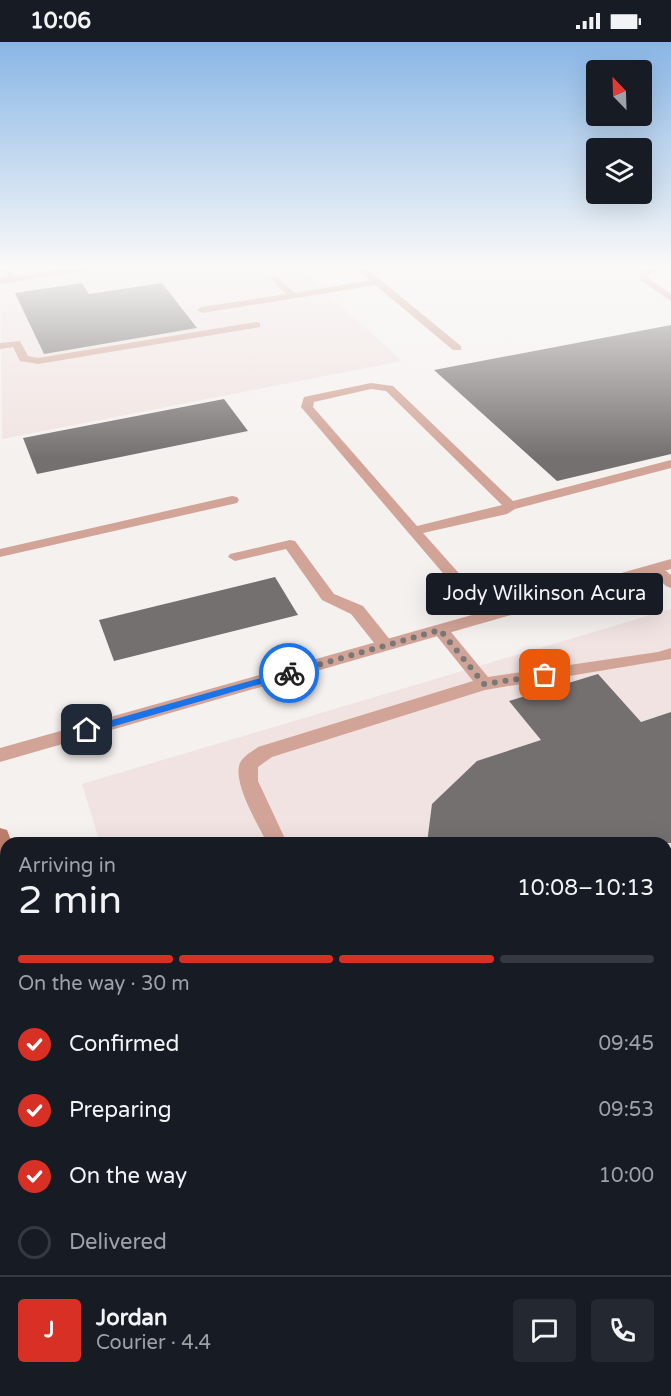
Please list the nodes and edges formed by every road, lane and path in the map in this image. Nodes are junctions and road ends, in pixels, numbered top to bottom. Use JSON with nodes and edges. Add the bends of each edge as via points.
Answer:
{"nodes":[{"id":1,"x":219,"y":331,"type":"edge"},
{"id":2,"x":437,"y":331,"type":"edge"},
{"id":3,"x":0,"y":346,"type":"edge"},
{"id":4,"x":457,"y":348,"type":"dead end"},
{"id":5,"x":671,"y":464,"type":"edge"},
{"id":6,"x":232,"y":500,"type":"dead end"},
{"id":7,"x":510,"y":506,"type":"junction"},
{"id":8,"x":415,"y":531,"type":"junction"},
{"id":9,"x":0,"y":553,"type":"edge"},
{"id":10,"x":235,"y":557,"type":"dead end"},
{"id":11,"x":663,"y":566,"type":"edge"},
{"id":12,"x":671,"y":583,"type":"edge"},
{"id":13,"x":489,"y":616,"type":"junction"},
{"id":14,"x":440,"y":630,"type":"junction"},
{"id":15,"x":384,"y":645,"type":"junction"},
{"id":16,"x":671,"y":653,"type":"edge"},
{"id":17,"x":484,"y":684,"type":"junction"},
{"id":18,"x":0,"y":755,"type":"edge"},
{"id":19,"x":274,"y":837,"type":"edge"}],
"edges":[{"from":1,"to":3,"type":"street","via":[[38,361],[24,359],[16,343]]},
{"from":2,"to":4,"type":"street"},
{"from":5,"to":7,"type":"street"},
{"from":6,"to":9,"type":"street"},
{"from":7,"to":8,"type":"street"},
{"from":7,"to":8,"type":"street","via":[[389,388],[371,386],[308,400],[308,406]]},
{"from":8,"to":13,"type":"street"},
{"from":10,"to":15,"type":"street","via":[[290,544],[328,597],[357,610]]},
{"from":11,"to":12,"type":"street"},
{"from":11,"to":13,"type":"street"},
{"from":13,"to":14,"type":"street"},
{"from":14,"to":15,"type":"street"},
{"from":14,"to":17,"type":"street"},
{"from":15,"to":18,"type":"street"},
{"from":16,"to":17,"type":"street"},
{"from":17,"to":19,"type":"street","via":[[265,752],[249,764],[248,781]]}]}
